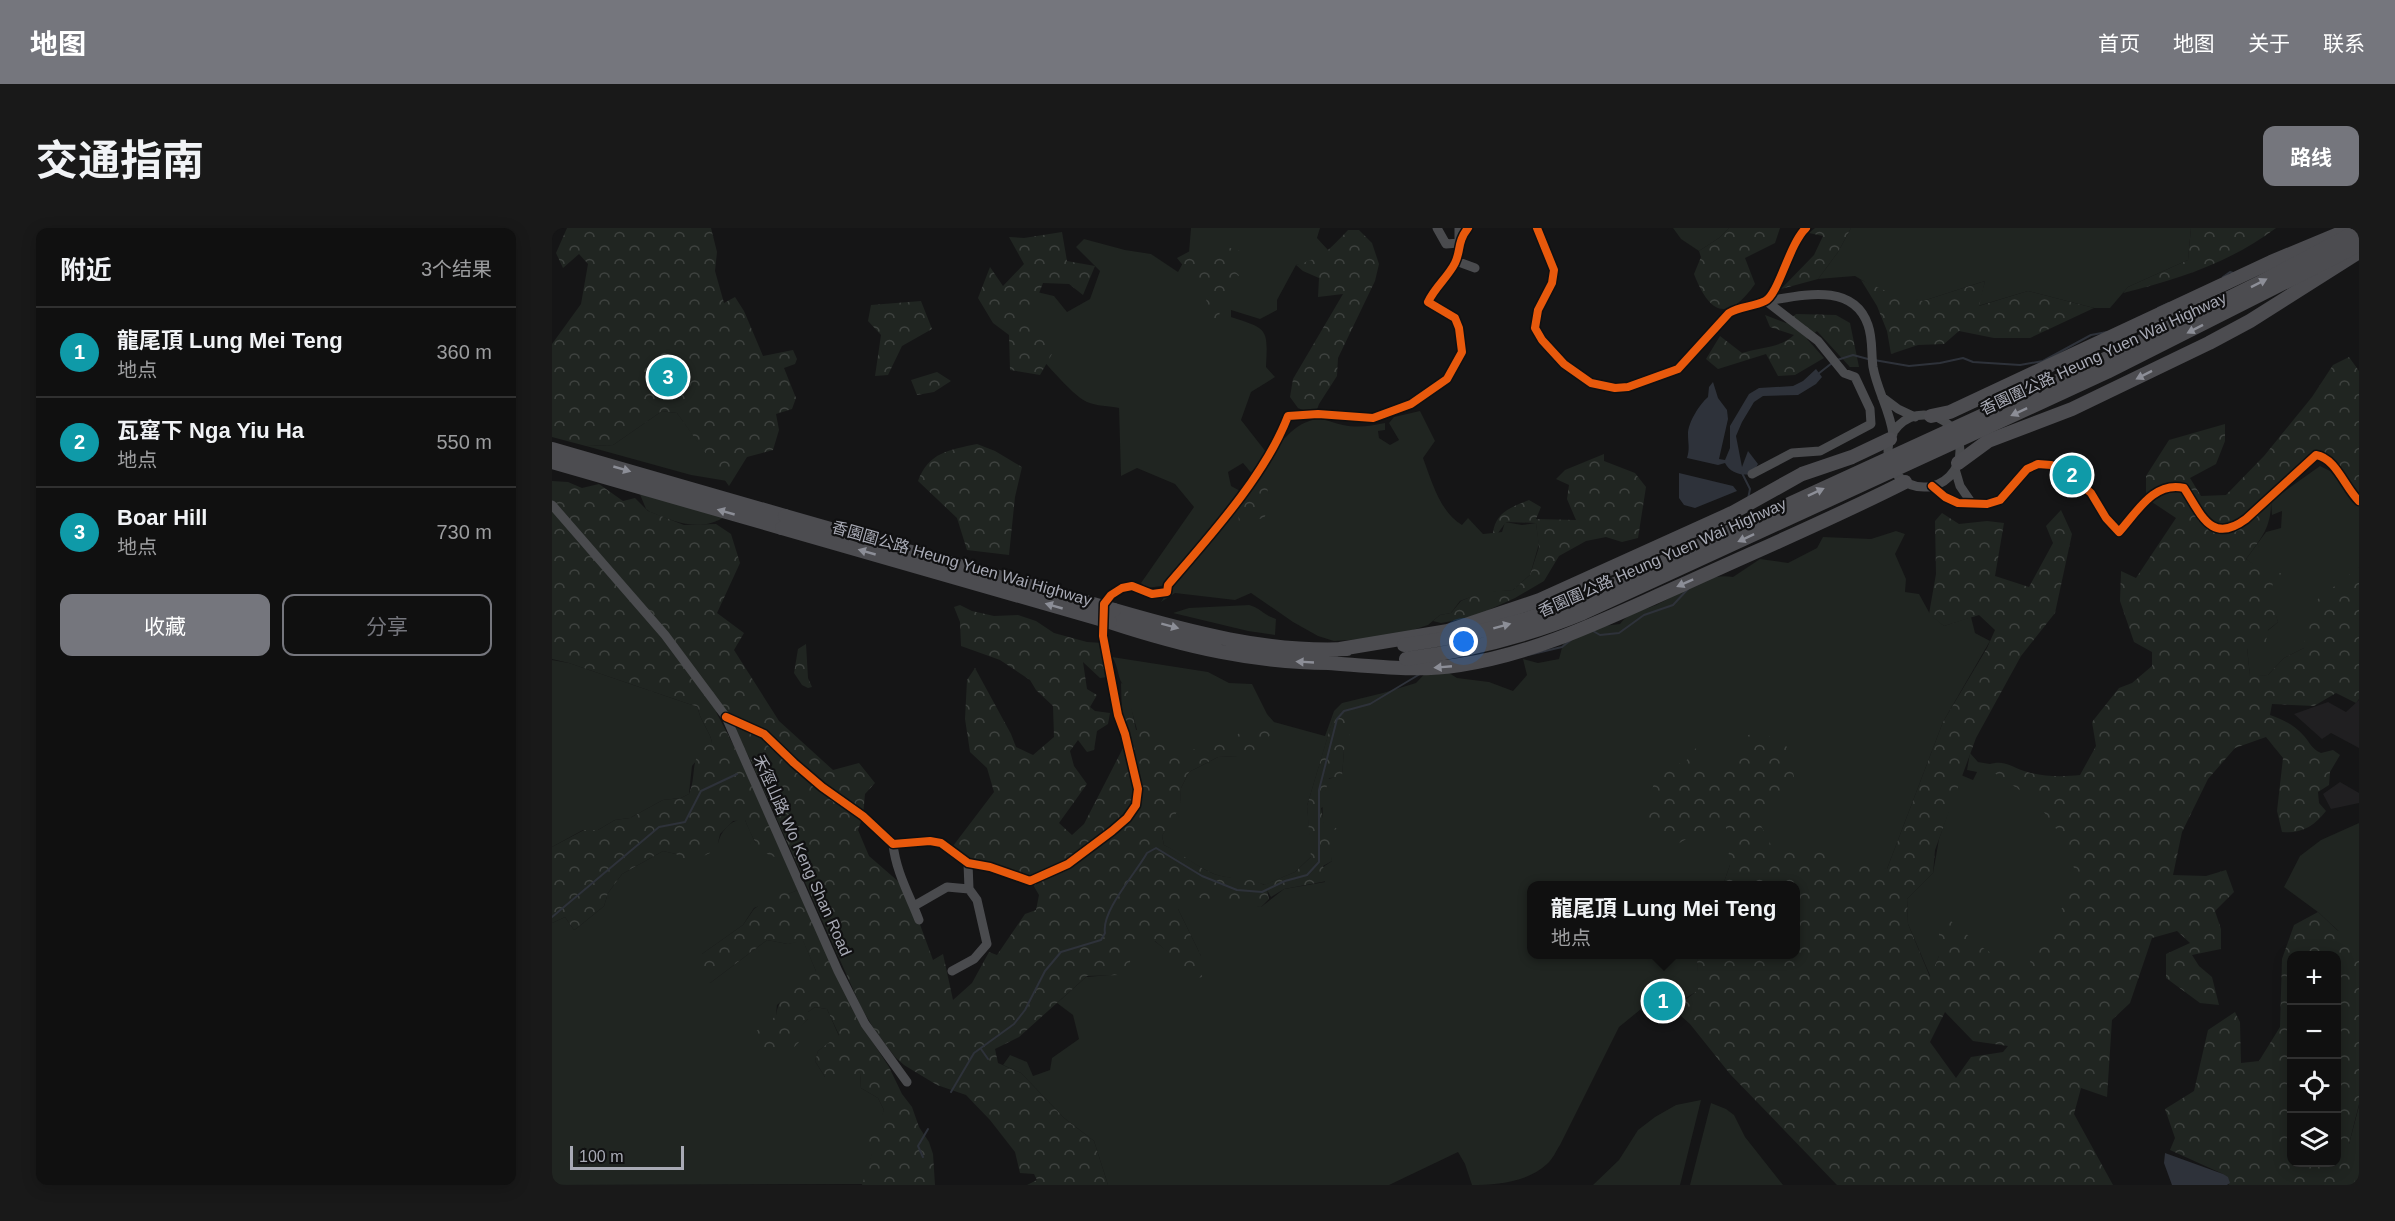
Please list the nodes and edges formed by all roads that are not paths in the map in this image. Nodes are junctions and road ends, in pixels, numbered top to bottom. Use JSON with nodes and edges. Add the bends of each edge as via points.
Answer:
{"nodes":[{"id":1,"x":1437,"y":228,"type":"edge"},
{"id":2,"x":1459,"y":228,"type":"edge"},
{"id":3,"x":1468,"y":228,"type":"edge"},
{"id":4,"x":1537,"y":228,"type":"edge"},
{"id":5,"x":1806,"y":228,"type":"edge"},
{"id":6,"x":2354,"y":228,"type":"edge"},
{"id":7,"x":2359,"y":230,"type":"edge"},
{"id":8,"x":1459,"y":243,"type":"junction"},
{"id":9,"x":2359,"y":244,"type":"edge"},
{"id":10,"x":2359,"y":252,"type":"edge"},
{"id":11,"x":1456,"y":261,"type":"junction"},
{"id":12,"x":1475,"y":268,"type":"dead end"},
{"id":13,"x":1766,"y":301,"type":"junction"},
{"id":14,"x":1882,"y":397,"type":"junction"},
{"id":15,"x":1931,"y":416,"type":"junction"},
{"id":16,"x":1915,"y":417,"type":"junction"},
{"id":17,"x":1891,"y":436,"type":"junction"},
{"id":18,"x":558,"y":457,"type":"edge"},
{"id":19,"x":1957,"y":466,"type":"junction"},
{"id":20,"x":1752,"y":474,"type":"dead end"},
{"id":21,"x":1905,"y":482,"type":"junction"},
{"id":22,"x":1932,"y":486,"type":"junction"},
{"id":23,"x":2359,"y":501,"type":"edge"},
{"id":24,"x":1971,"y":502,"type":"junction"},
{"id":25,"x":552,"y":505,"type":"edge"},
{"id":26,"x":1112,"y":616,"type":"junction"},
{"id":27,"x":1405,"y":653,"type":"junction"},
{"id":28,"x":726,"y":717,"type":"junction"},
{"id":29,"x":893,"y":844,"type":"junction"},
{"id":30,"x":968,"y":862,"type":"junction"},
{"id":31,"x":969,"y":889,"type":"junction"},
{"id":32,"x":914,"y":906,"type":"junction"},
{"id":33,"x":919,"y":920,"type":"dead end"},
{"id":34,"x":952,"y":971,"type":"dead end"},
{"id":35,"x":907,"y":1082,"type":"dead end"}],
"edges":[{"from":1,"to":8,"type":"street","via":[[1446,244]]},
{"from":2,"to":8,"type":"street"},
{"from":3,"to":8,"type":"street"},
{"from":4,"to":13,"type":"street","via":[[1554,270],[1535,319],[1537,332],[1572,372],[1591,383],[1615,388],[1647,382],[1678,369],[1729,313]]},
{"from":5,"to":13,"type":"street"},
{"from":6,"to":15,"type":"highway","via":[[2271,262],[1950,412]]},
{"from":27,"to":7,"type":"highway","name":"香園圍公路 Heung Yuen Wai Highway","one_way":true,"bridge":true,"via":[[1580,600],[2103,360]]},
{"from":8,"to":11,"type":"street"},
{"from":9,"to":27,"type":"highway","name":"香園圍公路 Heung Yuen Wai Highway","one_way":true,"bridge":true,"via":[[2107,372],[1583,613],[1489,645]]},
{"from":10,"to":19,"type":"highway","one_way":true,"via":[[2209,343],[2072,409],[1978,446]]},
{"from":11,"to":12,"type":"street"},
{"from":11,"to":30,"type":"street","via":[[1428,302],[1455,318],[1459,328],[1462,352],[1447,380],[1411,404],[1373,418],[1288,416],[1272,452],[1209,538],[1168,585],[1167,592],[1152,594],[1132,586],[1111,595],[1104,604],[1103,636],[1138,789],[1136,805],[1127,818],[1068,864],[1030,881]]},
{"from":13,"to":14,"type":"street","via":[[1812,295],[1840,296],[1852,302],[1868,324]]},
{"from":13,"to":20,"type":"street","via":[[1818,341],[1844,373],[1855,377],[1870,409],[1871,424],[1820,451],[1792,453]]},
{"from":14,"to":16,"type":"street"},
{"from":14,"to":17,"type":"street"},
{"from":15,"to":16,"type":"street"},
{"from":15,"to":19,"type":"street","via":[[1945,422],[1955,433],[1960,448]]},
{"from":16,"to":17,"type":"street","via":[[1901,424]]},
{"from":17,"to":21,"type":"street","via":[[1891,466]]},
{"from":17,"to":27,"type":"highway","via":[[1852,457],[1802,474],[1732,513],[1559,592]]},
{"from":18,"to":26,"type":"highway","name":"香園圍公路 Heung Yuen Wai Highway","bridge":true},
{"from":19,"to":22,"type":"street","via":[[1949,477]]},
{"from":19,"to":24,"type":"street","via":[[1960,486]]},
{"from":21,"to":22,"type":"street"},
{"from":21,"to":27,"type":"highway","one_way":true,"via":[[1549,642],[1460,665]]},
{"from":22,"to":24,"type":"street","via":[[1958,503]]},
{"from":23,"to":24,"type":"street","via":[[2330,463],[2316,455],[2246,519],[2224,529],[2210,525],[2184,488],[2175,486],[2154,492],[2119,532],[2091,493],[2065,471],[2051,465],[2038,464],[2027,469],[2000,500],[1988,504]]},
{"from":25,"to":28,"type":"street","name":"禾徑山路 Wo Keng Shan Road","via":[[665,635]]},
{"from":26,"to":27,"type":"highway","name":"香園圍公路 Heung Yuen Wai Highway","one_way":true,"via":[[1275,646]]},
{"from":27,"to":26,"type":"highway","name":"香園圍公路 Heung Yuen Wai Highway","one_way":true,"via":[[1328,663],[1283,661],[1180,643]]},
{"from":28,"to":29,"type":"street","via":[[764,734]]},
{"from":28,"to":35,"type":"street","name":"禾徑山路 Wo Keng Shan Road","via":[[838,971],[865,1024]]},
{"from":29,"to":30,"type":"street","via":[[941,843]]},
{"from":29,"to":32,"type":"street","via":[[894,860]]},
{"from":30,"to":31,"type":"street"},
{"from":31,"to":32,"type":"street","via":[[947,887]]},
{"from":31,"to":34,"type":"street","via":[[977,900],[987,944],[974,959]]},
{"from":32,"to":33,"type":"street"}]}
